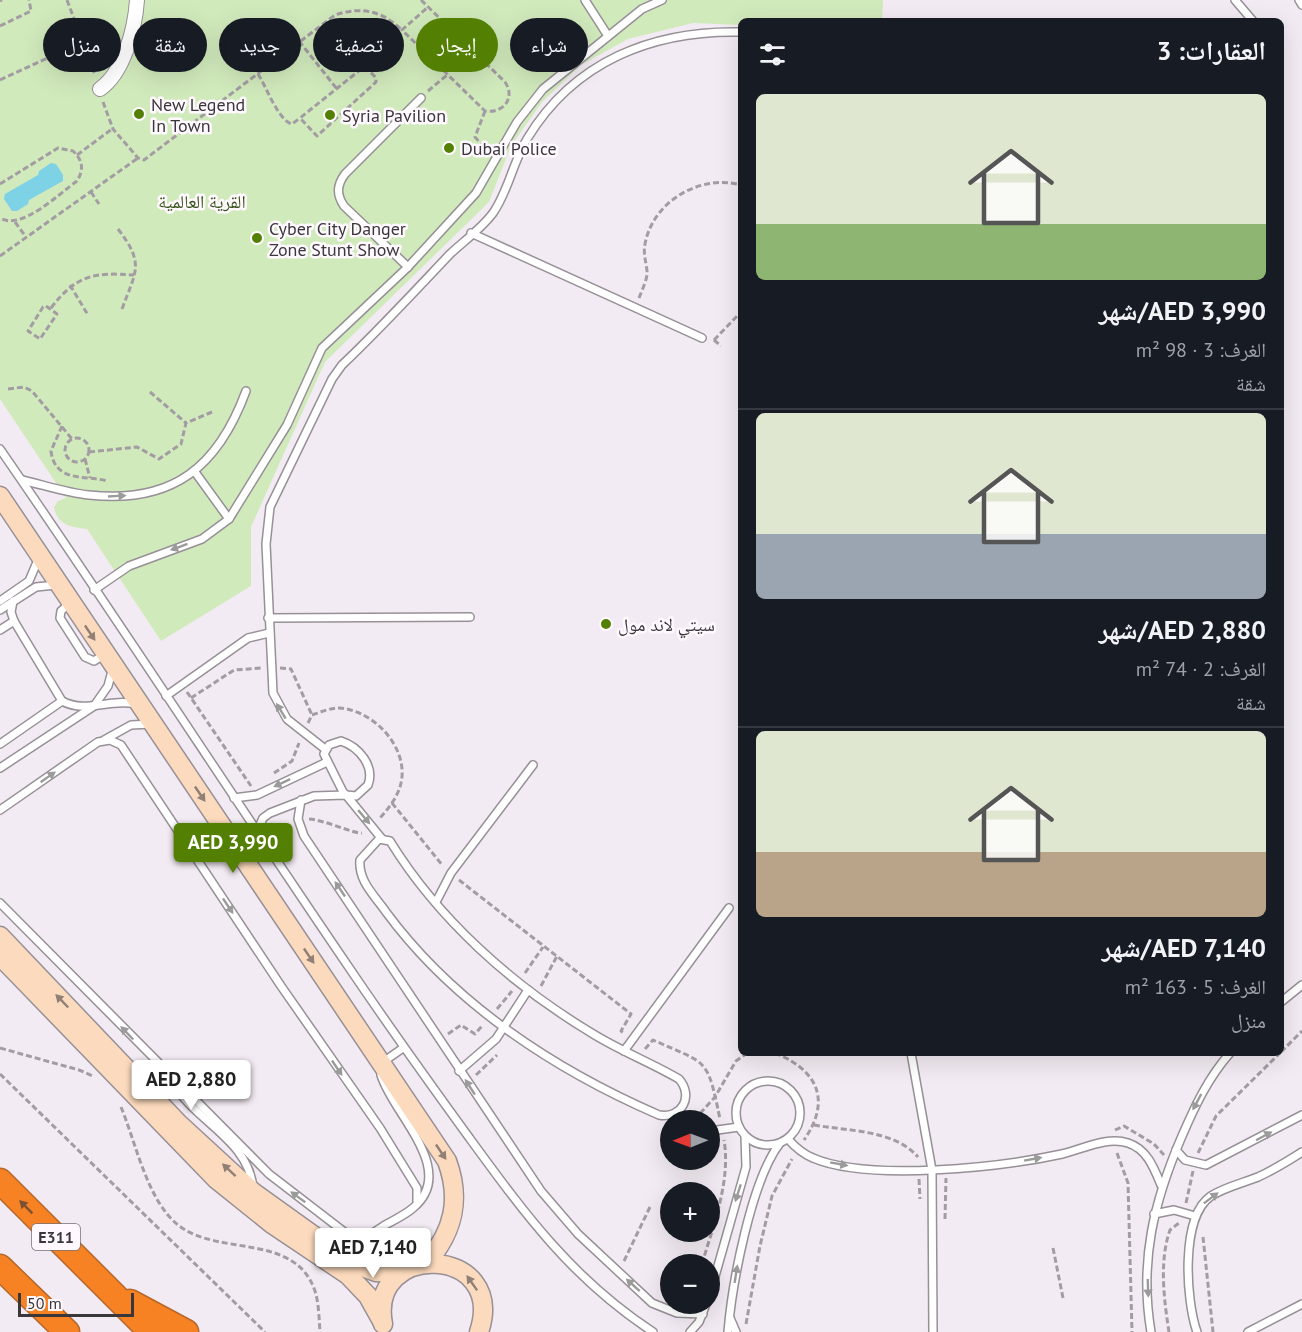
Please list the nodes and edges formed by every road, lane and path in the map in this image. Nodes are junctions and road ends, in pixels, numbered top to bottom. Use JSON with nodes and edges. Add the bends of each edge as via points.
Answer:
{"nodes":[{"id":1,"x":30,"y":0,"type":"edge"},
{"id":2,"x":137,"y":0,"type":"edge"},
{"id":3,"x":421,"y":0,"type":"edge"},
{"id":4,"x":585,"y":0,"type":"edge"},
{"id":5,"x":662,"y":0,"type":"edge"},
{"id":6,"x":1235,"y":0,"type":"edge"},
{"id":7,"x":1299,"y":0,"type":"edge"},
{"id":8,"x":1302,"y":4,"type":"edge"},
{"id":9,"x":428,"y":7,"type":"junction"},
{"id":10,"x":331,"y":18,"type":"edge"},
{"id":11,"x":386,"y":18,"type":"edge"},
{"id":12,"x":1250,"y":18,"type":"edge"},
{"id":13,"x":0,"y":26,"type":"edge"},
{"id":14,"x":404,"y":28,"type":"edge"},
{"id":15,"x":404,"y":32,"type":"edge"},
{"id":16,"x":738,"y":32,"type":"edge"},
{"id":17,"x":608,"y":36,"type":"junction"},
{"id":18,"x":301,"y":43,"type":"edge"},
{"id":19,"x":43,"y":60,"type":"edge"},
{"id":20,"x":260,"y":72,"type":"edge"},
{"id":21,"x":258,"y":74,"type":"junction"},
{"id":22,"x":447,"y":75,"type":"junction"},
{"id":23,"x":0,"y":80,"type":"edge"},
{"id":24,"x":337,"y":88,"type":"junction"},
{"id":25,"x":100,"y":89,"type":"dead end"},
{"id":26,"x":421,"y":98,"type":"joint"},
{"id":27,"x":485,"y":111,"type":"junction"},
{"id":28,"x":300,"y":118,"type":"junction"},
{"id":29,"x":113,"y":129,"type":"dead end"},
{"id":30,"x":77,"y":154,"type":"junction"},
{"id":31,"x":496,"y":160,"type":"junction"},
{"id":32,"x":0,"y":184,"type":"edge"},
{"id":33,"x":738,"y":185,"type":"edge"},
{"id":34,"x":91,"y":192,"type":"junction"},
{"id":35,"x":99,"y":204,"type":"dead end"},
{"id":36,"x":0,"y":218,"type":"edge"},
{"id":37,"x":15,"y":222,"type":"junction"},
{"id":38,"x":118,"y":229,"type":"dead end"},
{"id":39,"x":471,"y":233,"type":"junction"},
{"id":40,"x":26,"y":237,"type":"junction"},
{"id":41,"x":0,"y":256,"type":"edge"},
{"id":42,"x":408,"y":267,"type":"junction"},
{"id":43,"x":134,"y":275,"type":"junction"},
{"id":44,"x":70,"y":285,"type":"junction"},
{"id":45,"x":51,"y":308,"type":"junction"},
{"id":46,"x":636,"y":308,"type":"junction"},
{"id":47,"x":122,"y":309,"type":"dead end"},
{"id":48,"x":88,"y":315,"type":"dead end"},
{"id":49,"x":738,"y":315,"type":"edge"},
{"id":50,"x":702,"y":338,"type":"dead end"},
{"id":51,"x":714,"y":340,"type":"dead end"},
{"id":52,"x":9,"y":389,"type":"dead end"},
{"id":53,"x":246,"y":391,"type":"dead end"},
{"id":54,"x":150,"y":392,"type":"dead end"},
{"id":55,"x":212,"y":412,"type":"dead end"},
{"id":56,"x":186,"y":423,"type":"junction"},
{"id":57,"x":62,"y":426,"type":"junction"},
{"id":58,"x":72,"y":439,"type":"junction"},
{"id":59,"x":0,"y":449,"type":"edge"},
{"id":60,"x":89,"y":452,"type":"junction"},
{"id":61,"x":85,"y":459,"type":"junction"},
{"id":62,"x":195,"y":472,"type":"junction"},
{"id":63,"x":90,"y":478,"type":"junction"},
{"id":64,"x":22,"y":480,"type":"junction"},
{"id":65,"x":108,"y":481,"type":"dead end"},
{"id":66,"x":0,"y":496,"type":"edge"},
{"id":67,"x":229,"y":519,"type":"junction"},
{"id":68,"x":39,"y":555,"type":"junction"},
{"id":69,"x":59,"y":585,"type":"junction"},
{"id":70,"x":94,"y":590,"type":"junction"},
{"id":71,"x":0,"y":601,"type":"edge"},
{"id":72,"x":13,"y":602,"type":"junction"},
{"id":73,"x":0,"y":610,"type":"edge"},
{"id":74,"x":470,"y":617,"type":"dead end"},
{"id":75,"x":268,"y":618,"type":"junction"},
{"id":76,"x":14,"y":621,"type":"junction"},
{"id":77,"x":0,"y":630,"type":"edge"},
{"id":78,"x":269,"y":633,"type":"junction"},
{"id":79,"x":108,"y":659,"type":"junction"},
{"id":80,"x":270,"y":667,"type":"junction"},
{"id":81,"x":182,"y":685,"type":"junction"},
{"id":82,"x":166,"y":696,"type":"junction"},
{"id":83,"x":191,"y":698,"type":"junction"},
{"id":84,"x":62,"y":701,"type":"junction"},
{"id":85,"x":94,"y":706,"type":"junction"},
{"id":86,"x":140,"y":706,"type":"junction"},
{"id":87,"x":312,"y":715,"type":"dead end"},
{"id":88,"x":152,"y":724,"type":"junction"},
{"id":89,"x":104,"y":740,"type":"junction"},
{"id":90,"x":0,"y":744,"type":"edge"},
{"id":91,"x":325,"y":749,"type":"junction"},
{"id":92,"x":327,"y":762,"type":"junction"},
{"id":93,"x":533,"y":765,"type":"dead end"},
{"id":94,"x":0,"y":768,"type":"edge"},
{"id":95,"x":257,"y":795,"type":"junction"},
{"id":96,"x":346,"y":795,"type":"junction"},
{"id":97,"x":234,"y":798,"type":"junction"},
{"id":98,"x":301,"y":800,"type":"junction"},
{"id":99,"x":392,"y":803,"type":"dead end"},
{"id":100,"x":0,"y":810,"type":"edge"},
{"id":101,"x":257,"y":832,"type":"junction"},
{"id":102,"x":382,"y":839,"type":"junction"},
{"id":103,"x":451,"y":873,"type":"junction"},
{"id":104,"x":0,"y":903,"type":"edge"},
{"id":105,"x":436,"y":903,"type":"junction"},
{"id":106,"x":729,"y":908,"type":"dead end"},
{"id":107,"x":0,"y":936,"type":"edge"},
{"id":108,"x":544,"y":946,"type":"junction"},
{"id":109,"x":0,"y":956,"type":"edge"},
{"id":110,"x":518,"y":983,"type":"junction"},
{"id":111,"x":1302,"y":985,"type":"edge"},
{"id":112,"x":528,"y":990,"type":"junction"},
{"id":113,"x":1284,"y":1000,"type":"edge"},
{"id":114,"x":491,"y":1016,"type":"junction"},
{"id":115,"x":505,"y":1026,"type":"junction"},
{"id":116,"x":1302,"y":1031,"type":"edge"},
{"id":117,"x":632,"y":1039,"type":"junction"},
{"id":118,"x":440,"y":1040,"type":"junction"},
{"id":119,"x":403,"y":1047,"type":"junction"},
{"id":120,"x":0,"y":1048,"type":"edge"},
{"id":121,"x":1284,"y":1048,"type":"edge"},
{"id":122,"x":624,"y":1051,"type":"junction"},
{"id":123,"x":743,"y":1056,"type":"edge"},
{"id":124,"x":781,"y":1056,"type":"edge"},
{"id":125,"x":912,"y":1056,"type":"edge"},
{"id":126,"x":1228,"y":1056,"type":"edge"},
{"id":127,"x":1276,"y":1056,"type":"edge"},
{"id":128,"x":381,"y":1063,"type":"junction"},
{"id":129,"x":459,"y":1071,"type":"junction"},
{"id":130,"x":168,"y":1073,"type":"junction"},
{"id":131,"x":0,"y":1074,"type":"edge"},
{"id":132,"x":97,"y":1079,"type":"dead end"},
{"id":133,"x":715,"y":1097,"type":"junction"},
{"id":134,"x":117,"y":1100,"type":"dead end"},
{"id":135,"x":679,"y":1110,"type":"edge"},
{"id":136,"x":703,"y":1110,"type":"edge"},
{"id":137,"x":660,"y":1115,"type":"edge"},
{"id":138,"x":1302,"y":1115,"type":"edge"},
{"id":139,"x":814,"y":1125,"type":"junction"},
{"id":140,"x":739,"y":1128,"type":"junction"},
{"id":141,"x":722,"y":1131,"type":"junction"},
{"id":142,"x":745,"y":1136,"type":"junction"},
{"id":143,"x":788,"y":1139,"type":"junction"},
{"id":144,"x":1113,"y":1141,"type":"junction"},
{"id":145,"x":780,"y":1143,"type":"junction"},
{"id":146,"x":798,"y":1149,"type":"junction"},
{"id":147,"x":1176,"y":1150,"type":"junction"},
{"id":148,"x":1302,"y":1152,"type":"edge"},
{"id":149,"x":918,"y":1157,"type":"dead end"},
{"id":150,"x":1170,"y":1163,"type":"junction"},
{"id":151,"x":1195,"y":1164,"type":"junction"},
{"id":152,"x":932,"y":1170,"type":"junction"},
{"id":153,"x":1193,"y":1173,"type":"junction"},
{"id":154,"x":0,"y":1181,"type":"edge"},
{"id":155,"x":1161,"y":1185,"type":"junction"},
{"id":156,"x":253,"y":1192,"type":"junction"},
{"id":157,"x":1188,"y":1195,"type":"junction"},
{"id":158,"x":1204,"y":1203,"type":"junction"},
{"id":159,"x":416,"y":1204,"type":"junction"},
{"id":160,"x":650,"y":1207,"type":"dead end"},
{"id":161,"x":1184,"y":1211,"type":"junction"},
{"id":162,"x":1154,"y":1214,"type":"junction"},
{"id":163,"x":1195,"y":1216,"type":"junction"},
{"id":164,"x":1203,"y":1230,"type":"dead end"},
{"id":165,"x":1053,"y":1248,"type":"dead end"},
{"id":166,"x":705,"y":1254,"type":"edge"},
{"id":167,"x":720,"y":1259,"type":"edge"},
{"id":168,"x":624,"y":1261,"type":"dead end"},
{"id":169,"x":428,"y":1262,"type":"junction"},
{"id":170,"x":0,"y":1267,"type":"edge"},
{"id":171,"x":401,"y":1273,"type":"junction"},
{"id":172,"x":112,"y":1293,"type":"junction"},
{"id":173,"x":1063,"y":1298,"type":"dead end"},
{"id":174,"x":1302,"y":1304,"type":"edge"},
{"id":175,"x":660,"y":1306,"type":"edge"},
{"id":176,"x":703,"y":1314,"type":"edge"},
{"id":177,"x":729,"y":1316,"type":"junction"},
{"id":178,"x":384,"y":1326,"type":"edge"},
{"id":179,"x":67,"y":1332,"type":"edge"},
{"id":180,"x":151,"y":1332,"type":"edge"},
{"id":181,"x":186,"y":1332,"type":"edge"},
{"id":182,"x":265,"y":1332,"type":"edge"},
{"id":183,"x":320,"y":1332,"type":"edge"},
{"id":184,"x":478,"y":1332,"type":"edge"},
{"id":185,"x":653,"y":1332,"type":"edge"},
{"id":186,"x":690,"y":1332,"type":"edge"},
{"id":187,"x":728,"y":1332,"type":"edge"},
{"id":188,"x":736,"y":1332,"type":"edge"},
{"id":189,"x":744,"y":1332,"type":"edge"},
{"id":190,"x":933,"y":1332,"type":"edge"},
{"id":191,"x":1132,"y":1332,"type":"edge"},
{"id":192,"x":1151,"y":1332,"type":"edge"},
{"id":193,"x":1169,"y":1332,"type":"edge"},
{"id":194,"x":1197,"y":1332,"type":"edge"},
{"id":195,"x":1213,"y":1332,"type":"edge"},
{"id":196,"x":1248,"y":1332,"type":"edge"}],
"edges":[{"from":1,"to":13,"type":"path","via":[[31,11]]},
{"from":2,"to":25,"type":"street","via":[[135,25],[111,81]]},
{"from":3,"to":9,"type":"path"},
{"from":4,"to":17,"type":"lane"},
{"from":5,"to":17,"type":"lane","via":[[642,9]]},
{"from":6,"to":12,"type":"lane"},
{"from":7,"to":8,"type":"lane"},
{"from":9,"to":14,"type":"path"},
{"from":9,"to":27,"type":"path","via":[[508,87],[504,107]]},
{"from":10,"to":11,"type":"path","via":[[357,10]]},
{"from":15,"to":22,"type":"path"},
{"from":16,"to":39,"type":"lane","via":[[655,40],[597,67],[553,104],[540,121],[517,157],[496,208]]},
{"from":17,"to":31,"type":"lane","via":[[543,89],[517,122]]},
{"from":18,"to":24,"type":"path"},
{"from":19,"to":23,"type":"path"},
{"from":20,"to":21,"type":"path"},
{"from":21,"to":28,"type":"path","via":[[286,121],[292,124]]},
{"from":21,"to":34,"type":"path","via":[[149,159],[138,158]]},
{"from":22,"to":26,"type":"path"},
{"from":22,"to":27,"type":"path"},
{"from":24,"to":28,"type":"path"},
{"from":24,"to":28,"type":"path","via":[[364,66],[376,78],[320,136]]},
{"from":26,"to":42,"type":"lane","via":[[345,174],[338,186],[344,206]]},
{"from":27,"to":31,"type":"path","via":[[474,137]]},
{"from":29,"to":30,"type":"path"},
{"from":30,"to":32,"type":"path","via":[[63,147],[53,150]]},
{"from":30,"to":37,"type":"path","via":[[82,168],[77,181]]},
{"from":31,"to":42,"type":"lane","via":[[476,193]]},
{"from":33,"to":46,"type":"path","via":[[714,183],[694,188],[658,215],[645,244],[647,272]]},
{"from":34,"to":35,"type":"path"},
{"from":34,"to":40,"type":"path"},
{"from":36,"to":37,"type":"path"},
{"from":37,"to":40,"type":"path"},
{"from":38,"to":43,"type":"path","via":[[135,256]]},
{"from":39,"to":46,"type":"lane"},
{"from":39,"to":75,"type":"lane","via":[[332,379],[270,507],[266,544]]},
{"from":40,"to":41,"type":"path"},
{"from":42,"to":67,"type":"lane","via":[[322,348],[287,425]]},
{"from":43,"to":44,"type":"path","via":[[97,274]]},
{"from":43,"to":47,"type":"path"},
{"from":44,"to":45,"type":"path"},
{"from":44,"to":48,"type":"path"},
{"from":45,"to":45,"type":"path","via":[[57,314],[40,339],[28,330],[43,307]]},
{"from":46,"to":50,"type":"lane"},
{"from":49,"to":51,"type":"path"},
{"from":52,"to":57,"type":"path","via":[[24,387],[32,391]]},
{"from":53,"to":62,"type":"lane","via":[[226,435]]},
{"from":54,"to":56,"type":"path"},
{"from":55,"to":56,"type":"path"},
{"from":56,"to":60,"type":"path","via":[[181,444],[159,459],[138,447]]},
{"from":57,"to":58,"type":"path"},
{"from":57,"to":63,"type":"path","via":[[52,446],[54,463],[70,477]]},
{"from":58,"to":60,"type":"path","via":[[86,442]]},
{"from":58,"to":61,"type":"path","via":[[66,446],[68,459],[77,463]]},
{"from":59,"to":64,"type":"lane"},
{"from":60,"to":61,"type":"path"},
{"from":61,"to":63,"type":"path"},
{"from":64,"to":62,"type":"lane","one_way":true,"via":[[87,495],[113,496],[154,490]]},
{"from":62,"to":67,"type":"lane"},
{"from":63,"to":65,"type":"path"},
{"from":64,"to":70,"type":"lane"},
{"from":66,"to":68,"type":"street"},
{"from":67,"to":70,"type":"lane","one_way":true,"via":[[202,539],[129,566]]},
{"from":68,"to":69,"type":"street"},
{"from":68,"to":71,"type":"lane","via":[[29,581]]},
{"from":69,"to":72,"type":"lane","via":[[36,587]]},
{"from":69,"to":79,"type":"street","one_way":true},
{"from":70,"to":82,"type":"lane"},
{"from":72,"to":73,"type":"lane"},
{"from":72,"to":76,"type":"lane","via":[[10,612]]},
{"from":74,"to":75,"type":"lane"},
{"from":75,"to":78,"type":"lane"},
{"from":76,"to":77,"type":"lane"},
{"from":76,"to":84,"type":"lane"},
{"from":78,"to":80,"type":"lane"},
{"from":78,"to":81,"type":"lane","via":[[248,638]]},
{"from":79,"to":85,"type":"lane","via":[[108,686]]},
{"from":79,"to":86,"type":"street"},
{"from":80,"to":83,"type":"path","via":[[234,670]]},
{"from":80,"to":87,"type":"path","via":[[291,669]]},
{"from":91,"to":80,"type":"lane","one_way":true,"via":[[281,711],[273,693]]},
{"from":81,"to":82,"type":"lane"},
{"from":81,"to":83,"type":"path"},
{"from":82,"to":97,"type":"lane"},
{"from":83,"to":95,"type":"path"},
{"from":84,"to":85,"type":"lane"},
{"from":84,"to":90,"type":"lane"},
{"from":85,"to":86,"type":"lane","via":[[122,702]]},
{"from":85,"to":94,"type":"lane"},
{"from":86,"to":88,"type":"street"},
{"from":88,"to":89,"type":"lane","via":[[131,725]]},
{"from":88,"to":128,"type":"street","one_way":true},
{"from":100,"to":89,"type":"lane","one_way":true},
{"from":89,"to":159,"type":"lane","one_way":true,"via":[[116,741],[125,750],[380,1128],[417,1188]]},
{"from":91,"to":92,"type":"lane"},
{"from":91,"to":96,"type":"lane","via":[[335,742],[349,744],[367,764],[368,785],[356,795]]},
{"from":92,"to":95,"type":"lane","one_way":true},
{"from":92,"to":96,"type":"lane"},
{"from":93,"to":103,"type":"lane"},
{"from":95,"to":97,"type":"lane"},
{"from":96,"to":98,"type":"lane"},
{"from":96,"to":102,"type":"lane","one_way":true},
{"from":97,"to":101,"type":"lane"},
{"from":98,"to":101,"type":"lane","via":[[263,818]]},
{"from":118,"to":98,"type":"lane","one_way":true,"via":[[304,836],[298,819]]},
{"from":99,"to":103,"type":"path"},
{"from":101,"to":119,"type":"lane"},
{"from":102,"to":105,"type":"lane","via":[[390,841]]},
{"from":102,"to":114,"type":"lane","via":[[360,860],[362,878],[409,940]]},
{"from":103,"to":105,"type":"lane"},
{"from":103,"to":108,"type":"path"},
{"from":130,"to":104,"type":"lane","one_way":true},
{"from":105,"to":110,"type":"lane"},
{"from":106,"to":117,"type":"lane"},
{"from":156,"to":107,"type":"street","one_way":true,"via":[[179,1124]]},
{"from":108,"to":110,"type":"path"},
{"from":108,"to":117,"type":"path","via":[[631,1014],[621,1031]]},
{"from":109,"to":178,"type":"street","via":[[216,1179],[272,1224],[348,1275],[368,1296]]},
{"from":110,"to":112,"type":"lane"},
{"from":110,"to":114,"type":"path"},
{"from":111,"to":113,"type":"lane"},
{"from":112,"to":115,"type":"lane"},
{"from":112,"to":122,"type":"lane"},
{"from":114,"to":115,"type":"lane"},
{"from":114,"to":118,"type":"path","via":[[475,1034],[461,1025]]},
{"from":115,"to":129,"type":"lane","via":[[489,1047]]},
{"from":115,"to":137,"type":"lane","via":[[583,1079]]},
{"from":116,"to":121,"type":"path"},
{"from":117,"to":122,"type":"lane"},
{"from":117,"to":133,"type":"path","via":[[646,1050],[653,1040],[697,1059],[709,1072]]},
{"from":118,"to":129,"type":"lane"},
{"from":119,"to":128,"type":"lane"},
{"from":119,"to":185,"type":"lane","via":[[547,1241],[620,1310]]},
{"from":120,"to":132,"type":"path","via":[[79,1070]]},
{"from":122,"to":135,"type":"lane","via":[[684,1084],[687,1098]]},
{"from":123,"to":133,"type":"path","via":[[732,1065]]},
{"from":124,"to":139,"type":"path","via":[[801,1067],[816,1086],[819,1110]]},
{"from":125,"to":152,"type":"lane"},
{"from":126,"to":147,"type":"lane","one_way":true,"via":[[1200,1096]]},
{"from":127,"to":151,"type":"path","via":[[1216,1116]]},
{"from":128,"to":159,"type":"lane","via":[[383,1083],[427,1162],[427,1186]]},
{"from":128,"to":169,"type":"street","one_way":true,"via":[[447,1161],[454,1185],[451,1224]]},
{"from":175,"to":129,"type":"lane","one_way":true,"via":[[585,1241],[541,1191]]},
{"from":130,"to":156,"type":"lane","via":[[180,1095],[242,1155],[251,1171]]},
{"from":159,"to":130,"type":"lane","one_way":true,"via":[[370,1235],[352,1238],[277,1181]]},
{"from":131,"to":182,"type":"path"},
{"from":133,"to":136,"type":"path"},
{"from":133,"to":141,"type":"path"},
{"from":134,"to":183,"type":"path","via":[[157,1201],[178,1225],[205,1240],[273,1251],[291,1260],[306,1274],[315,1292]]},
{"from":151,"to":138,"type":"lane","one_way":true,"via":[[1212,1163]]},
{"from":139,"to":146,"type":"path"},
{"from":139,"to":149,"type":"path","via":[[890,1138]]},
{"from":140,"to":141,"type":"lane"},
{"from":140,"to":142,"type":"lane"},
{"from":140,"to":143,"type":"lane","via":[[736,1106],[749,1087],[759,1082],[781,1083],[790,1089],[800,1109],[800,1120]]},
{"from":141,"to":166,"type":"path","via":[[726,1157],[723,1185]]},
{"from":142,"to":145,"type":"lane","via":[[762,1145]]},
{"from":142,"to":167,"type":"lane","one_way":true,"via":[[746,1167]]},
{"from":143,"to":145,"type":"lane"},
{"from":143,"to":146,"type":"lane"},
{"from":144,"to":150,"type":"path","via":[[1113,1132],[1124,1126],[1154,1144]]},
{"from":152,"to":144,"type":"lane","one_way":true,"via":[[1019,1161]]},
{"from":144,"to":155,"type":"lane","via":[[1143,1152]]},
{"from":144,"to":191,"type":"path","via":[[1128,1183]]},
{"from":177,"to":145,"type":"lane","one_way":true,"via":[[740,1253],[768,1163]]},
{"from":146,"to":152,"type":"lane","one_way":true,"via":[[812,1158],[850,1166]]},
{"from":146,"to":189,"type":"path","via":[[772,1196]]},
{"from":147,"to":150,"type":"lane"},
{"from":147,"to":151,"type":"lane"},
{"from":158,"to":148,"type":"lane","one_way":true},
{"from":150,"to":153,"type":"path"},
{"from":150,"to":155,"type":"lane"},
{"from":151,"to":153,"type":"path"},
{"from":152,"to":190,"type":"lane"},
{"from":153,"to":157,"type":"path"},
{"from":172,"to":154,"type":"highway","number":"E311","one_way":true},
{"from":155,"to":162,"type":"lane"},
{"from":156,"to":171,"type":"street","via":[[352,1263],[376,1272]]},
{"from":157,"to":158,"type":"path"},
{"from":157,"to":161,"type":"path"},
{"from":158,"to":163,"type":"lane"},
{"from":160,"to":168,"type":"path"},
{"from":161,"to":162,"type":"lane"},
{"from":161,"to":163,"type":"lane"},
{"from":161,"to":193,"type":"path","via":[[1179,1223],[1170,1230],[1166,1246],[1164,1291]]},
{"from":162,"to":192,"type":"lane","one_way":true,"via":[[1148,1263]]},
{"from":163,"to":194,"type":"lane","via":[[1189,1269]]},
{"from":164,"to":195,"type":"path"},
{"from":165,"to":173,"type":"path"},
{"from":169,"to":171,"type":"street"},
{"from":184,"to":169,"type":"street","one_way":true,"via":[[483,1308],[474,1283],[454,1266]]},
{"from":170,"to":179,"type":"highway"},
{"from":171,"to":178,"type":"street","via":[[386,1294]]},
{"from":172,"to":180,"type":"highway","number":"E311"},
{"from":172,"to":181,"type":"highway"},
{"from":174,"to":196,"type":"lane"},
{"from":176,"to":186,"type":"lane"},
{"from":177,"to":187,"type":"lane"},
{"from":177,"to":188,"type":"lane"}]}
